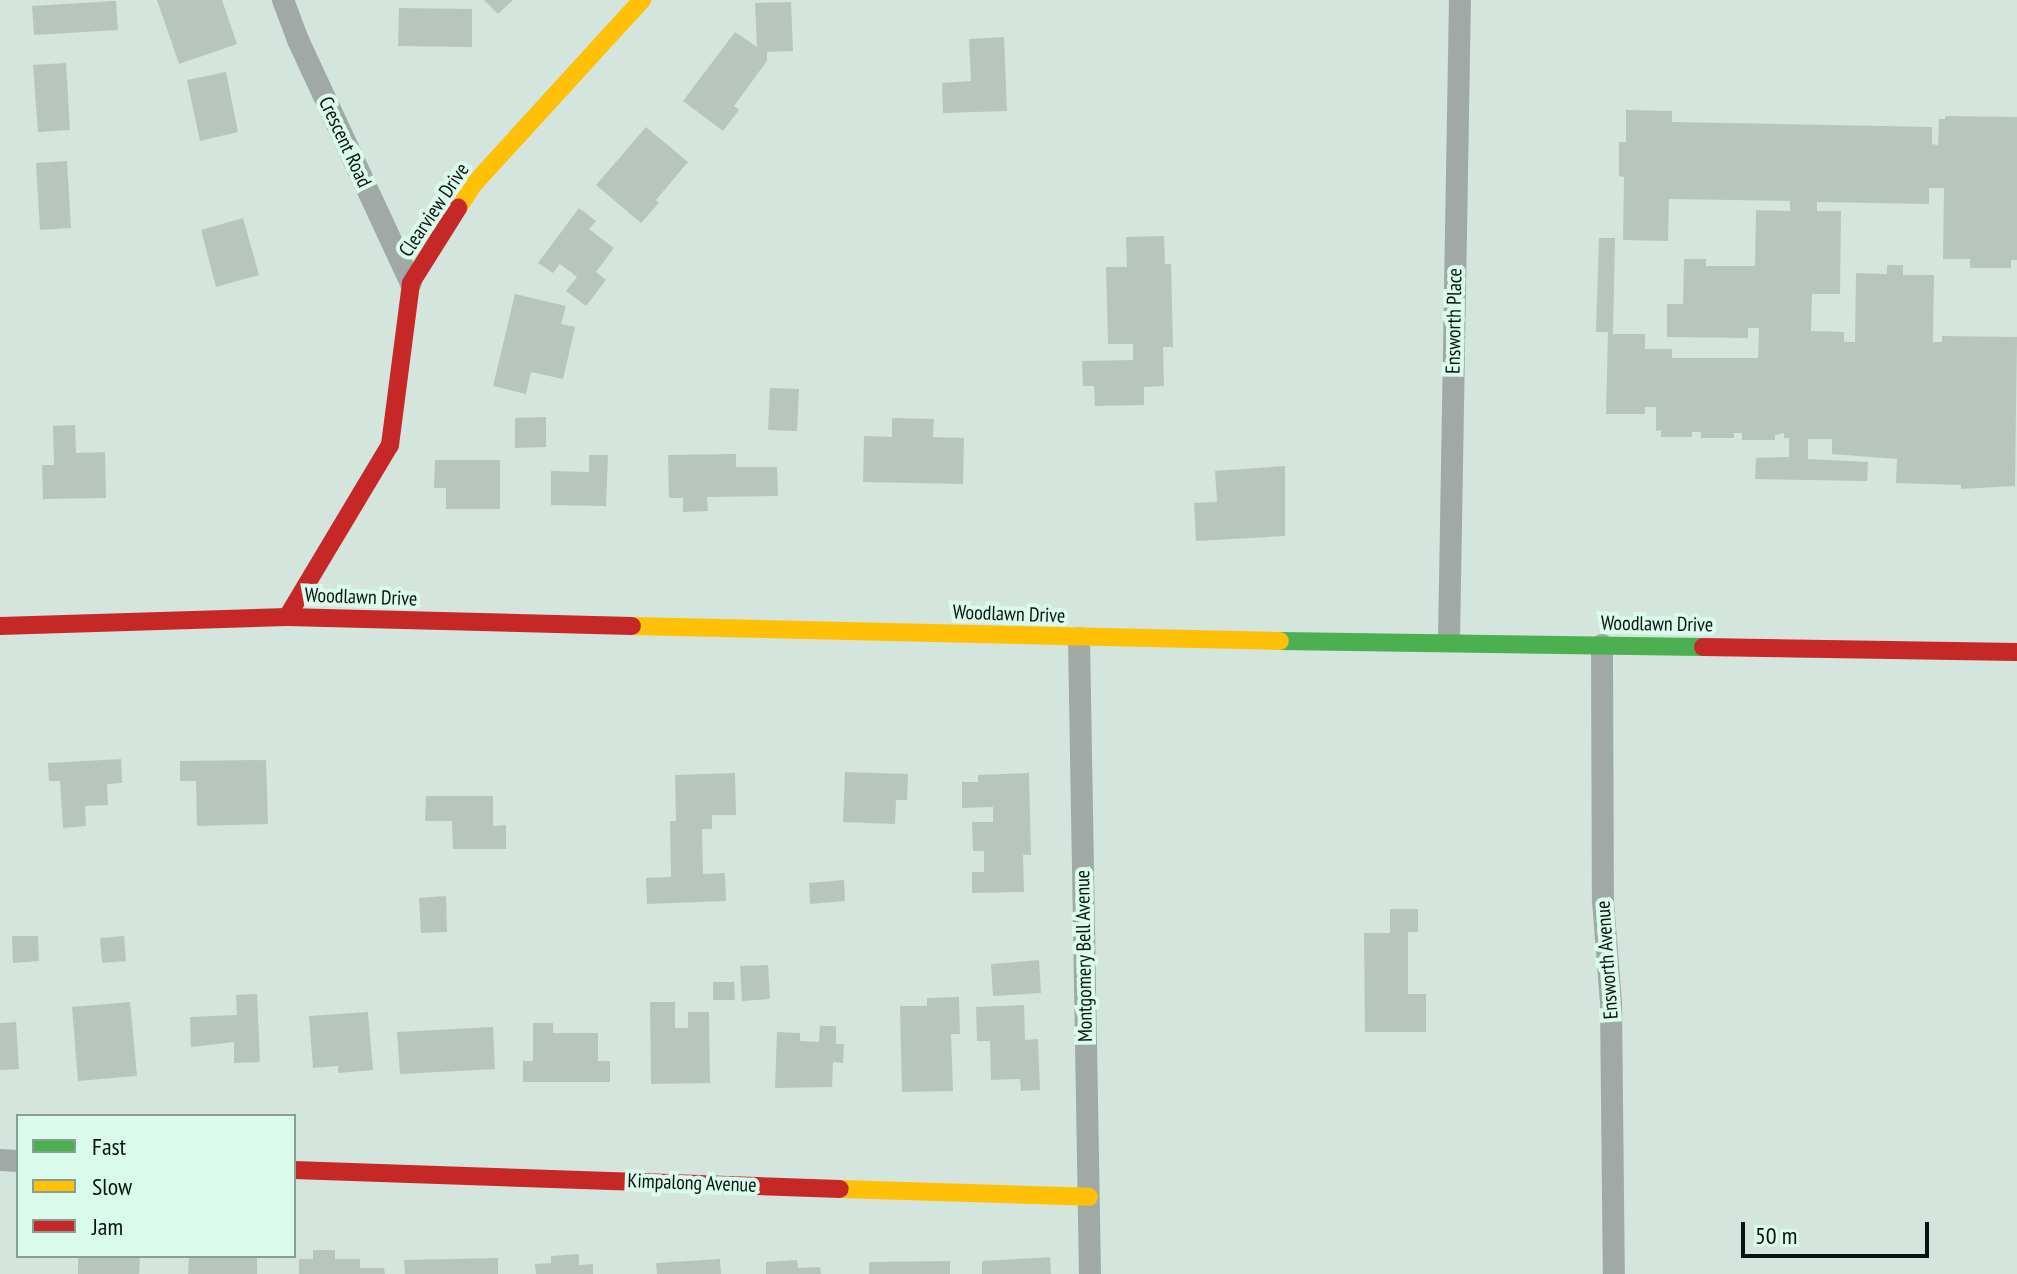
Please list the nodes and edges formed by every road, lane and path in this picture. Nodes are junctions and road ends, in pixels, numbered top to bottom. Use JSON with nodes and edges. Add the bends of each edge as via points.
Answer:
{"nodes":[{"id":1,"x":283,"y":0,"type":"edge"},
{"id":2,"x":642,"y":0,"type":"edge"},
{"id":3,"x":1460,"y":0,"type":"edge"},
{"id":4,"x":411,"y":283,"type":"junction"},
{"id":5,"x":287,"y":617,"type":"junction"},
{"id":6,"x":0,"y":626,"type":"edge"},
{"id":7,"x":1079,"y":638,"type":"junction"},
{"id":8,"x":1449,"y":641,"type":"junction"},
{"id":9,"x":1602,"y":645,"type":"junction"},
{"id":10,"x":2017,"y":652,"type":"edge"},
{"id":11,"x":296,"y":1170,"type":"edge"},
{"id":12,"x":1089,"y":1197,"type":"junction"},
{"id":13,"x":1090,"y":1274,"type":"edge"},
{"id":14,"x":1614,"y":1274,"type":"edge"}],
"edges":[{"from":1,"to":4,"type":"street","name":"Crescent Road"},
{"from":2,"to":4,"type":"main road","name":"Clearview Drive","via":[[473,185]]},
{"from":3,"to":8,"type":"street","name":"Ensworth Place"},
{"from":4,"to":5,"type":"main road","name":"Clearview Drive","via":[[390,445]]},
{"from":5,"to":6,"type":"main road","name":"Woodlawn Drive"},
{"from":5,"to":7,"type":"main road","name":"Woodlawn Drive"},
{"from":7,"to":8,"type":"main road","name":"Woodlawn Drive"},
{"from":7,"to":12,"type":"street","name":"Montgomery Bell Avenue"},
{"from":8,"to":9,"type":"main road","name":"Woodlawn Drive"},
{"from":9,"to":10,"type":"main road","name":"Woodlawn Drive"},
{"from":9,"to":14,"type":"street","name":"Ensworth Avenue"},
{"from":11,"to":12,"type":"main road","name":"Kimpalong Avenue"},
{"from":12,"to":13,"type":"street","name":"Montgomery Bell Avenue"}]}
